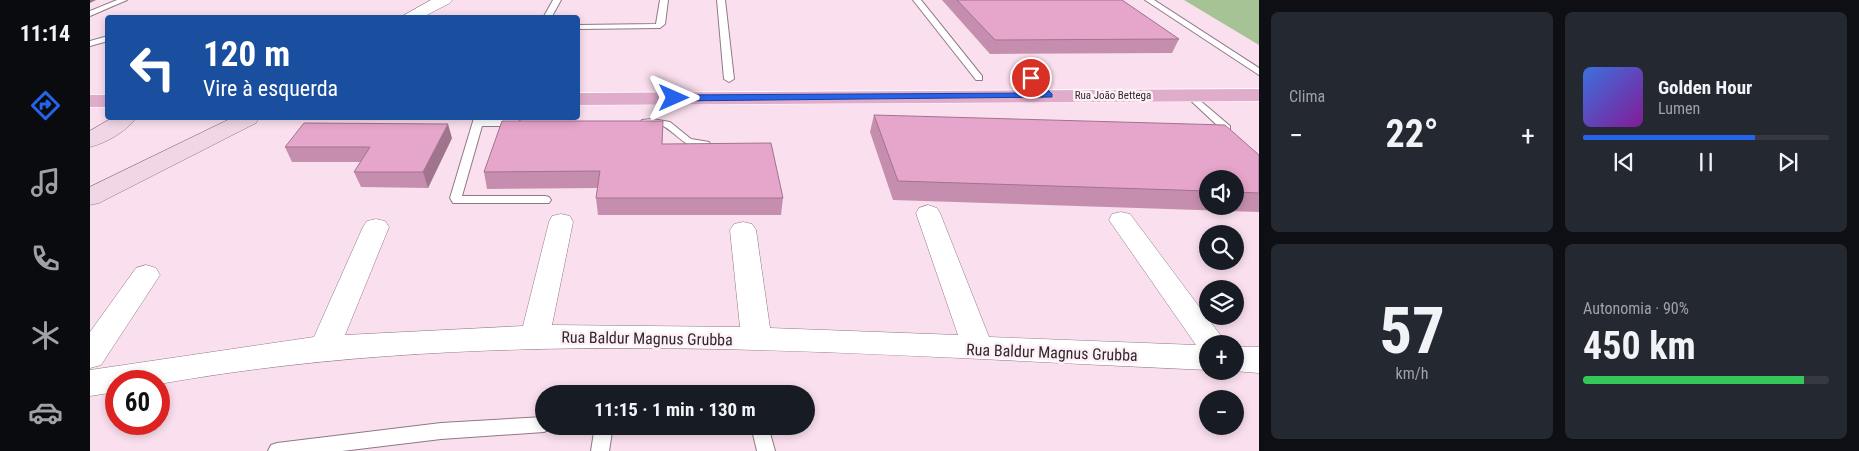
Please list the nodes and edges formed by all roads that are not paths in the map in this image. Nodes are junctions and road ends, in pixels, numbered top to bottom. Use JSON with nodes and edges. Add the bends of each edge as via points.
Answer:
{"nodes":[{"id":1,"x":123,"y":0,"type":"edge"},
{"id":2,"x":444,"y":0,"type":"edge"},
{"id":3,"x":557,"y":0,"type":"edge"},
{"id":4,"x":664,"y":0,"type":"edge"},
{"id":5,"x":721,"y":0,"type":"edge"},
{"id":6,"x":917,"y":0,"type":"edge"},
{"id":7,"x":1149,"y":0,"type":"edge"},
{"id":8,"x":90,"y":14,"type":"edge"},
{"id":9,"x":413,"y":15,"type":"edge"},
{"id":10,"x":549,"y":15,"type":"edge"},
{"id":11,"x":580,"y":27,"type":"edge"},
{"id":12,"x":105,"y":39,"type":"edge"},
{"id":13,"x":90,"y":44,"type":"edge"},
{"id":14,"x":1259,"y":72,"type":"edge"},
{"id":15,"x":1259,"y":76,"type":"edge"},
{"id":16,"x":979,"y":78,"type":"junction"},
{"id":17,"x":1031,"y":78,"type":"junction"},
{"id":18,"x":1073,"y":78,"type":"junction"},
{"id":19,"x":580,"y":80,"type":"edge"},
{"id":20,"x":729,"y":80,"type":"junction"},
{"id":21,"x":90,"y":83,"type":"edge"},
{"id":22,"x":105,"y":83,"type":"edge"},
{"id":23,"x":1092,"y":95,"type":"junction"},
{"id":24,"x":1190,"y":95,"type":"junction"},
{"id":25,"x":1259,"y":95,"type":"edge"},
{"id":26,"x":1048,"y":96,"type":"junction"},
{"id":27,"x":580,"y":98,"type":"edge"},
{"id":28,"x":90,"y":101,"type":"edge"},
{"id":29,"x":105,"y":101,"type":"edge"},
{"id":30,"x":122,"y":120,"type":"edge"},
{"id":31,"x":244,"y":120,"type":"edge"},
{"id":32,"x":479,"y":120,"type":"edge"},
{"id":33,"x":633,"y":122,"type":"edge"},
{"id":34,"x":526,"y":123,"type":"edge"},
{"id":35,"x":1208,"y":131,"type":"edge"},
{"id":36,"x":90,"y":140,"type":"edge"},
{"id":37,"x":719,"y":144,"type":"edge"},
{"id":38,"x":90,"y":197,"type":"edge"},
{"id":39,"x":545,"y":200,"type":"dead end"},
{"id":40,"x":928,"y":212,"type":"dead end"},
{"id":41,"x":1122,"y":220,"type":"dead end"},
{"id":42,"x":561,"y":222,"type":"dead end"},
{"id":43,"x":376,"y":227,"type":"dead end"},
{"id":44,"x":743,"y":230,"type":"dead end"},
{"id":45,"x":146,"y":276,"type":"dead end"},
{"id":46,"x":1205,"y":335,"type":"edge"},
{"id":47,"x":535,"y":337,"type":"junction"},
{"id":48,"x":756,"y":339,"type":"junction"},
{"id":49,"x":324,"y":348,"type":"junction"},
{"id":50,"x":978,"y":348,"type":"junction"},
{"id":51,"x":90,"y":356,"type":"edge"},
{"id":52,"x":1199,"y":358,"type":"edge"},
{"id":53,"x":1244,"y":359,"type":"edge"},
{"id":54,"x":1259,"y":360,"type":"edge"},
{"id":55,"x":90,"y":383,"type":"edge"},
{"id":56,"x":535,"y":425,"type":"edge"},
{"id":57,"x":603,"y":435,"type":"edge"},
{"id":58,"x":762,"y":435,"type":"edge"},
{"id":59,"x":277,"y":451,"type":"edge"},
{"id":60,"x":600,"y":451,"type":"edge"},
{"id":61,"x":766,"y":451,"type":"edge"}],
"edges":[{"from":1,"to":8,"type":"lane"},
{"from":2,"to":9,"type":"street"},
{"from":3,"to":10,"type":"lane"},
{"from":4,"to":11,"type":"lane","via":[[661,24],[657,26]]},
{"from":5,"to":20,"type":"lane"},
{"from":6,"to":16,"type":"lane"},
{"from":7,"to":14,"type":"lane"},
{"from":12,"to":13,"type":"lane"},
{"from":15,"to":18,"type":"main road","name":"Rua João Bettega"},
{"from":16,"to":17,"type":"main road","name":"Rua João Bettega"},
{"from":16,"to":20,"type":"main road","name":"Rua João Bettega"},
{"from":17,"to":18,"type":"main road","name":"Rua João Bettega"},
{"from":17,"to":26,"type":"main road"},
{"from":18,"to":23,"type":"main road"},
{"from":19,"to":20,"type":"main road","name":"Rua João Bettega"},
{"from":21,"to":22,"type":"main road"},
{"from":23,"to":24,"type":"main road","name":"Rua João Bettega"},
{"from":23,"to":26,"type":"main road","name":"Rua João Bettega"},
{"from":24,"to":25,"type":"main road","name":"Rua João Bettega"},
{"from":24,"to":35,"type":"lane","via":[[1226,128]]},
{"from":26,"to":27,"type":"main road","name":"Rua João Bettega"},
{"from":28,"to":29,"type":"main road"},
{"from":30,"to":36,"type":"main road"},
{"from":31,"to":38,"type":"main road"},
{"from":32,"to":34,"type":"lane"},
{"from":32,"to":39,"type":"lane","via":[[457,200]]},
{"from":33,"to":37,"type":"lane","via":[[662,122],[690,144]]},
{"from":40,"to":50,"type":"street"},
{"from":41,"to":46,"type":"street"},
{"from":42,"to":47,"type":"street"},
{"from":43,"to":49,"type":"street"},
{"from":44,"to":48,"type":"street"},
{"from":45,"to":51,"type":"street"},
{"from":47,"to":48,"type":"street","name":"Rua Baldur Magnus Grubba"},
{"from":47,"to":49,"type":"street","name":"Rua Baldur Magnus Grubba"},
{"from":48,"to":50,"type":"street","name":"Rua Baldur Magnus Grubba"},
{"from":49,"to":55,"type":"street","name":"Rua Baldur Magnus Grubba"},
{"from":50,"to":52,"type":"street","name":"Rua Baldur Magnus Grubba"},
{"from":53,"to":54,"type":"street"},
{"from":56,"to":59,"type":"lane","via":[[441,431]]},
{"from":57,"to":60,"type":"lane"},
{"from":58,"to":61,"type":"lane"}]}
